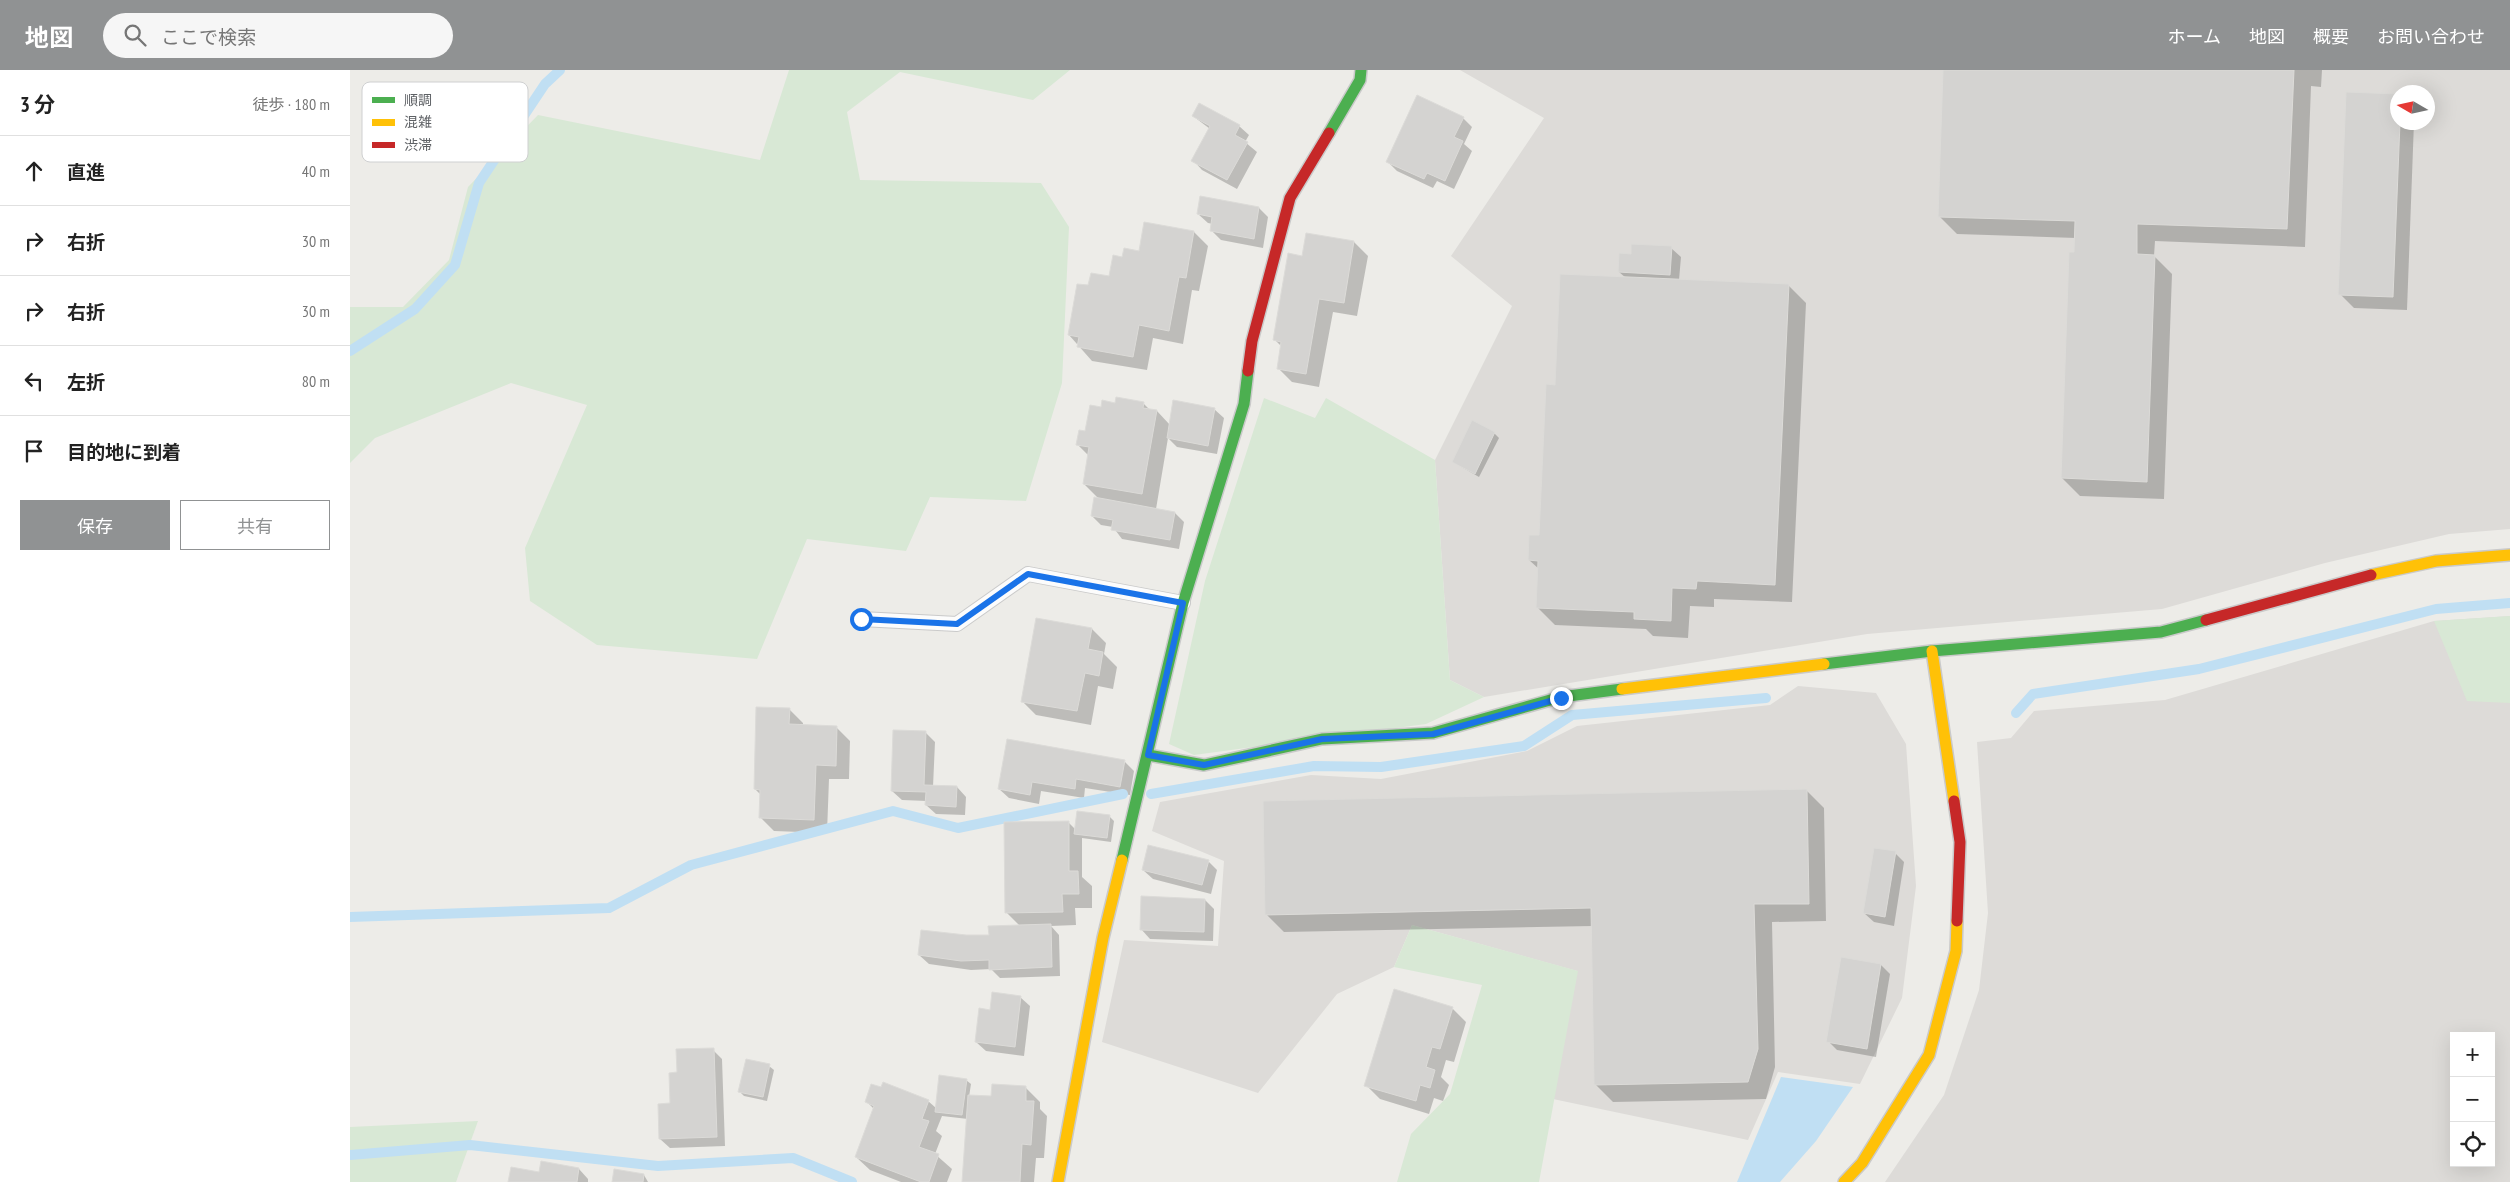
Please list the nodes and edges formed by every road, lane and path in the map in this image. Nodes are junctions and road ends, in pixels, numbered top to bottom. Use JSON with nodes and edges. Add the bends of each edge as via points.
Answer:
{"nodes":[{"id":1,"x":1362,"y":70,"type":"edge"},
{"id":2,"x":2510,"y":555,"type":"edge"},
{"id":3,"x":1183,"y":603,"type":"junction"},
{"id":4,"x":861,"y":619,"type":"dead end"},
{"id":5,"x":1932,"y":651,"type":"junction"},
{"id":6,"x":1148,"y":755,"type":"junction"},
{"id":7,"x":1058,"y":1182,"type":"edge"},
{"id":8,"x":1844,"y":1182,"type":"edge"}],
"edges":[{"from":1,"to":3,"type":"street","via":[[1360,80],[1290,198],[1252,341],[1244,404]]},
{"from":2,"to":5,"type":"street","via":[[2436,561],[2161,632]]},
{"from":3,"to":4,"type":"lane","via":[[1028,574],[957,624]]},
{"from":3,"to":6,"type":"street"},
{"from":5,"to":6,"type":"street","via":[[1561,698],[1433,734],[1322,739],[1204,765]]},
{"from":5,"to":8,"type":"street","via":[[1960,842],[1956,951],[1929,1055],[1862,1162]]},
{"from":6,"to":7,"type":"street","via":[[1103,938]]}]}
